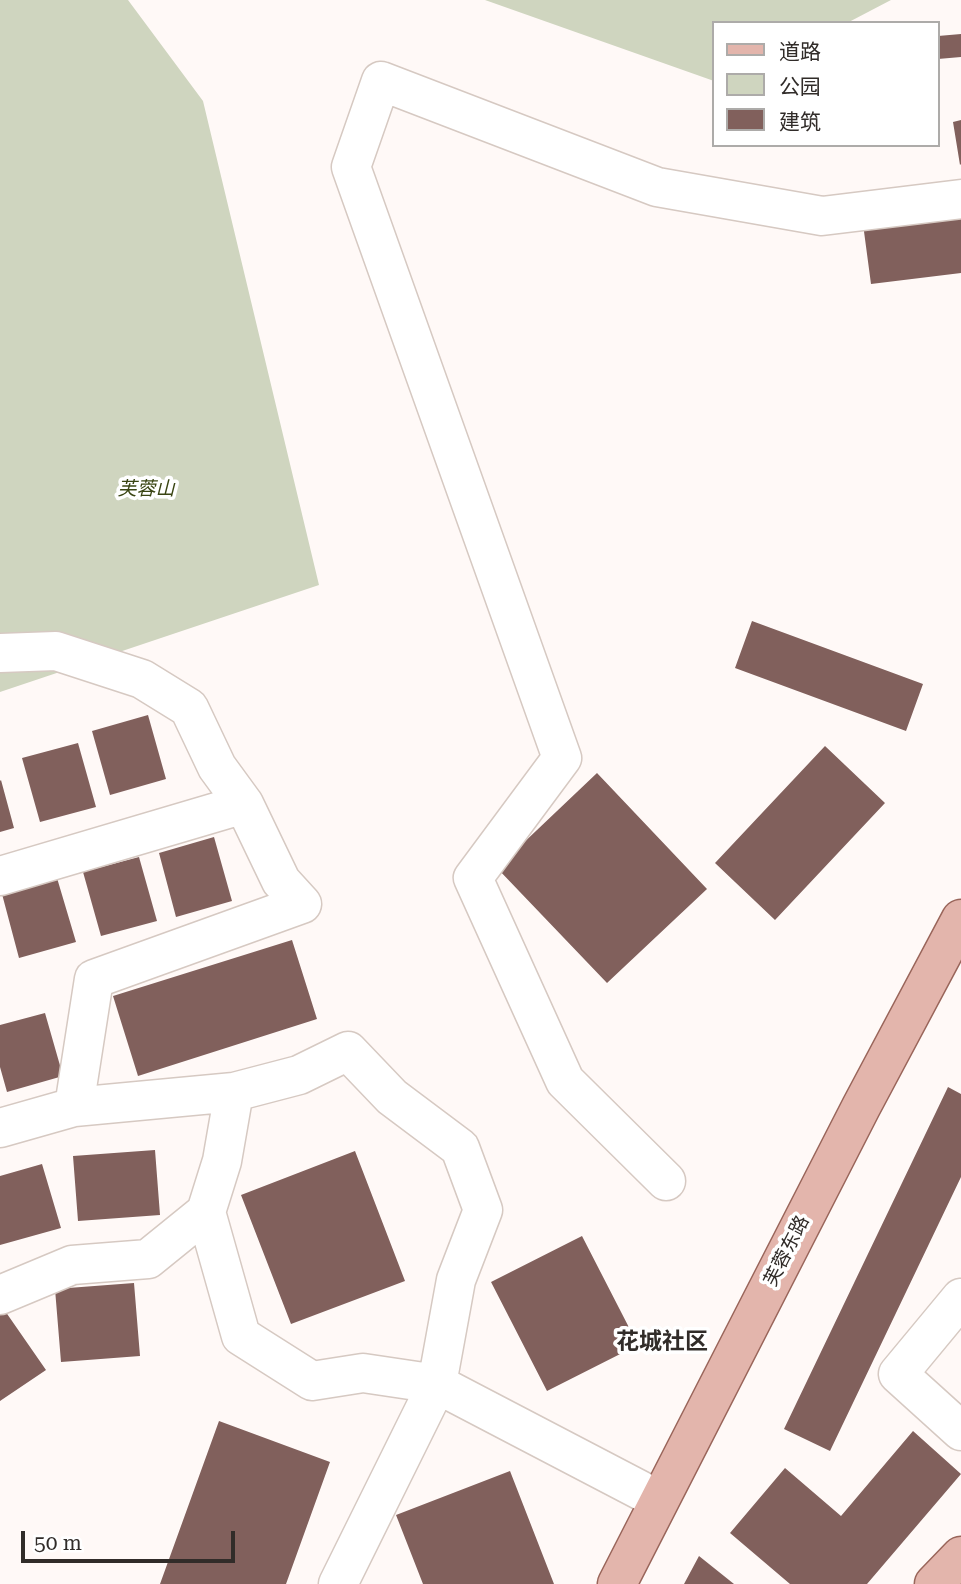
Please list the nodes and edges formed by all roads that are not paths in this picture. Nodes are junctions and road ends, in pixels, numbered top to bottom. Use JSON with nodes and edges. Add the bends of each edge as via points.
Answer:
{"nodes":[{"id":1,"x":961,"y":199,"type":"edge"},
{"id":2,"x":0,"y":653,"type":"edge"},
{"id":3,"x":244,"y":804,"type":"junction"},
{"id":4,"x":0,"y":876,"type":"edge"},
{"id":5,"x":961,"y":919,"type":"edge"},
{"id":6,"x":234,"y":1092,"type":"junction"},
{"id":7,"x":74,"y":1107,"type":"junction"},
{"id":8,"x":0,"y":1128,"type":"edge"},
{"id":9,"x":666,"y":1181,"type":"dead end"},
{"id":10,"x":206,"y":1212,"type":"junction"},
{"id":11,"x":0,"y":1295,"type":"edge"},
{"id":12,"x":961,"y":1298,"type":"edge"},
{"id":13,"x":437,"y":1384,"type":"junction"},
{"id":14,"x":961,"y":1431,"type":"edge"},
{"id":15,"x":659,"y":1500,"type":"junction"},
{"id":16,"x":961,"y":1556,"type":"edge"},
{"id":17,"x":338,"y":1584,"type":"edge"},
{"id":18,"x":617,"y":1584,"type":"edge"},
{"id":19,"x":934,"y":1584,"type":"edge"}],
"edges":[{"from":1,"to":9,"type":"street","via":[[821,216],[657,187],[381,81],[351,167],[562,758],[473,878],[565,1081]]},
{"from":2,"to":3,"type":"street","via":[[56,651],[142,679],[189,708],[217,767]]},
{"from":3,"to":4,"type":"street"},
{"from":3,"to":7,"type":"street","via":[[281,881],[302,904],[94,979]]},
{"from":5,"to":15,"type":"main road","name":"芙蓉东路"},
{"from":6,"to":7,"type":"street"},
{"from":6,"to":10,"type":"street","via":[[222,1161]]},
{"from":6,"to":13,"type":"street","via":[[299,1075],[348,1051],[391,1097],[460,1148],[483,1209],[456,1280]]},
{"from":7,"to":8,"type":"street"},
{"from":10,"to":11,"type":"street","via":[[148,1259],[72,1265]]},
{"from":10,"to":13,"type":"street","via":[[241,1336],[312,1381],[363,1373]]},
{"from":12,"to":14,"type":"street","via":[[898,1374]]},
{"from":13,"to":15,"type":"street"},
{"from":13,"to":17,"type":"street"},
{"from":15,"to":18,"type":"main road","name":"芙蓉东路"},
{"from":16,"to":19,"type":"main road"}]}
